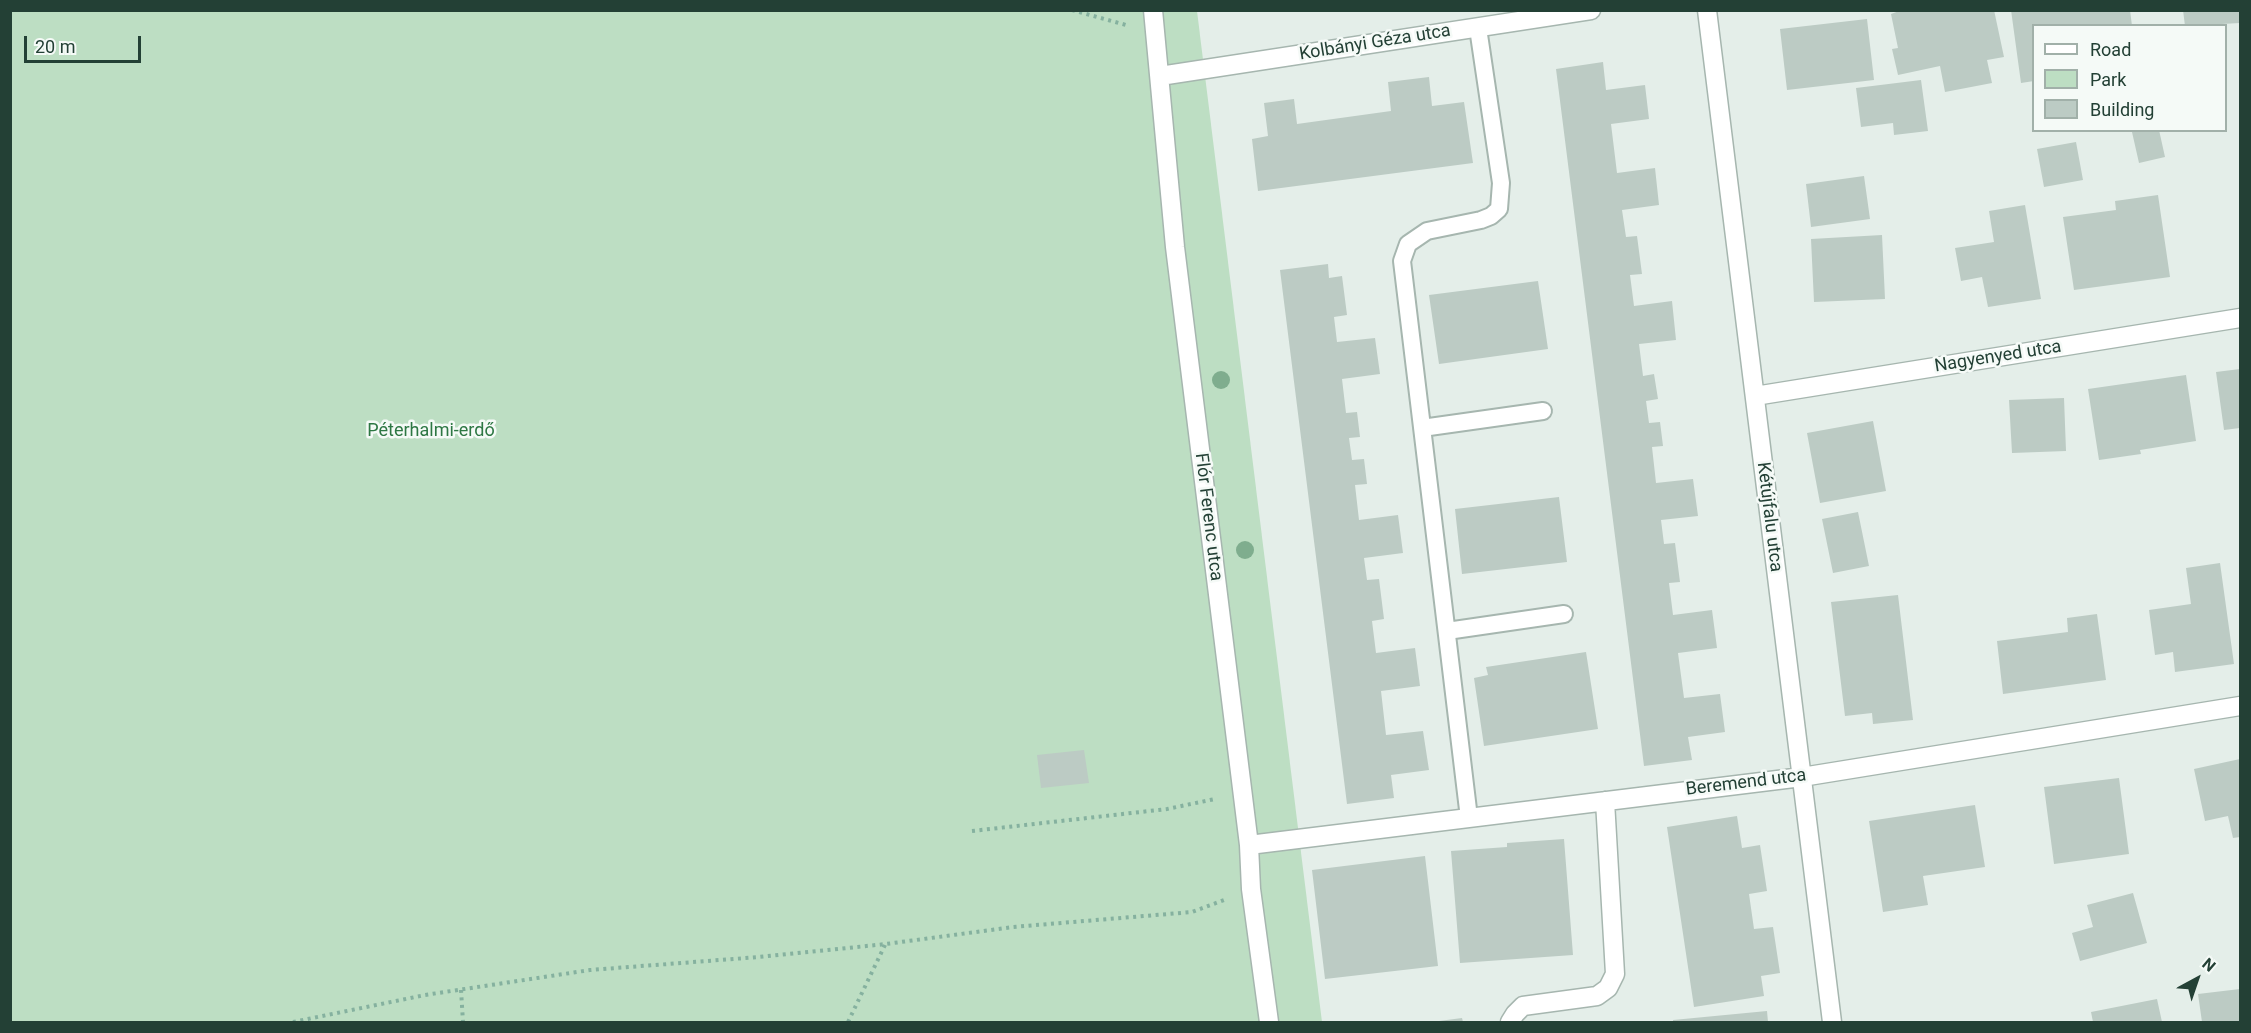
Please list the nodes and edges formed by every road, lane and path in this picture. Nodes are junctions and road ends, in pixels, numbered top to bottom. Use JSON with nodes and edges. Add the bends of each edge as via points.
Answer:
{"nodes":[{"id":1,"x":1072,"y":10,"type":"edge"},
{"id":2,"x":1153,"y":10,"type":"edge"},
{"id":3,"x":1591,"y":10,"type":"edge"},
{"id":4,"x":1707,"y":10,"type":"edge"},
{"id":5,"x":1478,"y":28,"type":"junction"},
{"id":6,"x":1156,"y":33,"type":"junction"},
{"id":7,"x":1160,"y":76,"type":"junction"},
{"id":8,"x":2241,"y":318,"type":"edge"},
{"id":9,"x":1755,"y":396,"type":"junction"},
{"id":10,"x":1543,"y":411,"type":"dead end"},
{"id":11,"x":1422,"y":429,"type":"junction"},
{"id":12,"x":1564,"y":614,"type":"dead end"},
{"id":13,"x":1447,"y":631,"type":"junction"},
{"id":14,"x":2241,"y":706,"type":"edge"},
{"id":15,"x":1802,"y":777,"type":"junction"},
{"id":16,"x":1242,"y":793,"type":"junction"},
{"id":17,"x":1605,"y":801,"type":"junction"},
{"id":18,"x":1469,"y":818,"type":"junction"},
{"id":19,"x":972,"y":831,"type":"dead end"},
{"id":20,"x":1249,"y":845,"type":"junction"},
{"id":21,"x":1251,"y":889,"type":"junction"},
{"id":22,"x":886,"y":944,"type":"junction"},
{"id":23,"x":461,"y":990,"type":"junction"},
{"id":24,"x":293,"y":1023,"type":"edge"},
{"id":25,"x":463,"y":1023,"type":"edge"},
{"id":26,"x":848,"y":1023,"type":"edge"},
{"id":27,"x":1269,"y":1023,"type":"edge"},
{"id":28,"x":1510,"y":1023,"type":"edge"},
{"id":29,"x":1832,"y":1023,"type":"edge"}],
"edges":[{"from":1,"to":6,"type":"path"},
{"from":2,"to":6,"type":"street","name":"Flór Ferenc utca"},
{"from":3,"to":5,"type":"street","name":"Kolbányi Géza utca"},
{"from":4,"to":9,"type":"street","name":"Kétújfalu utca"},
{"from":5,"to":7,"type":"street","name":"Kolbányi Géza utca"},
{"from":5,"to":11,"type":"lane","via":[[1501,196],[1499,209],[1491,216],[1427,231],[1408,244],[1402,261]]},
{"from":6,"to":7,"type":"street","name":"Flór Ferenc utca"},
{"from":7,"to":16,"type":"street","name":"Flór Ferenc utca","via":[[1175,247]]},
{"from":8,"to":9,"type":"street","name":"Nagyenyed utca"},
{"from":9,"to":15,"type":"street","name":"Kétújfalu utca"},
{"from":10,"to":11,"type":"lane"},
{"from":11,"to":13,"type":"lane"},
{"from":12,"to":13,"type":"lane"},
{"from":13,"to":18,"type":"lane"},
{"from":14,"to":15,"type":"street","name":"Beremend utca"},
{"from":15,"to":17,"type":"street","name":"Beremend utca"},
{"from":15,"to":29,"type":"street","name":"Kétújfalu utca"},
{"from":16,"to":19,"type":"path","via":[[1167,809]]},
{"from":16,"to":20,"type":"street","name":"Flór Ferenc utca"},
{"from":17,"to":18,"type":"street","name":"Beremend utca"},
{"from":17,"to":28,"type":"street","via":[[1615,974],[1608,988],[1597,996],[1523,1006]]},
{"from":18,"to":20,"type":"street","name":"Beremend utca"},
{"from":20,"to":21,"type":"street","name":"Flór Ferenc utca"},
{"from":21,"to":22,"type":"path","via":[[1192,912],[1013,927]]},
{"from":21,"to":27,"type":"street","name":"Flór Ferenc utca"},
{"from":22,"to":23,"type":"path","via":[[590,970]]},
{"from":22,"to":26,"type":"path"},
{"from":23,"to":24,"type":"path"},
{"from":23,"to":25,"type":"path"}]}
